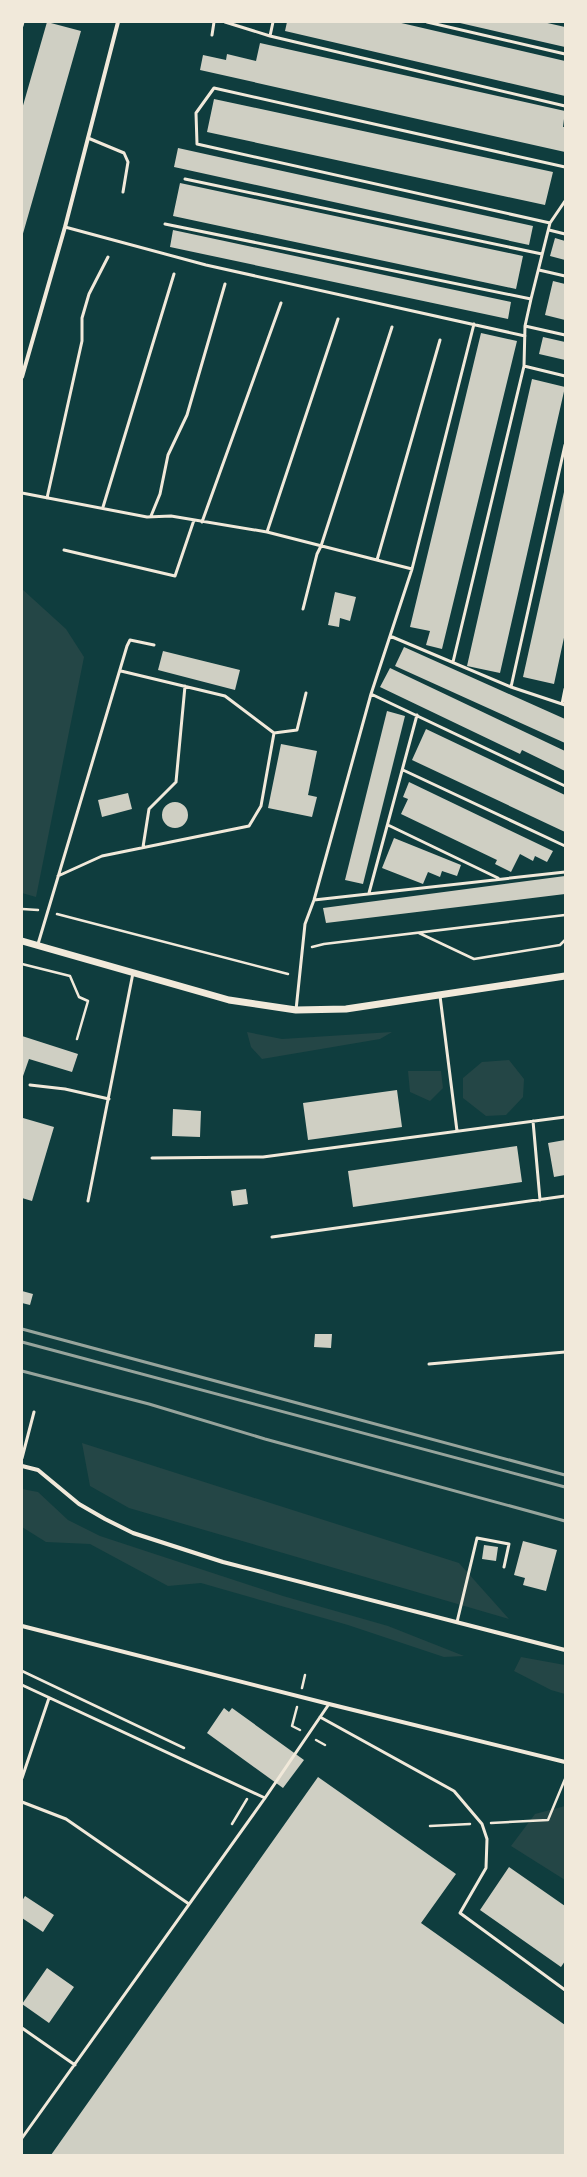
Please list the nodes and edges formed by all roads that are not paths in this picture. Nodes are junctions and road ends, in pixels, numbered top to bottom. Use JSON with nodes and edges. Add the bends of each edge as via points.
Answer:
{"nodes":[{"id":1,"x":23,"y":22,"type":"edge"},
{"id":2,"x":118,"y":22,"type":"edge"},
{"id":3,"x":214,"y":22,"type":"edge"},
{"id":4,"x":225,"y":22,"type":"edge"},
{"id":5,"x":273,"y":22,"type":"edge"},
{"id":6,"x":426,"y":22,"type":"edge"},
{"id":7,"x":22,"y":26,"type":"edge"},
{"id":8,"x":212,"y":35,"type":"dead end"},
{"id":9,"x":270,"y":36,"type":"junction"},
{"id":10,"x":565,"y":54,"type":"edge"},
{"id":11,"x":565,"y":106,"type":"edge"},
{"id":12,"x":88,"y":138,"type":"junction"},
{"id":13,"x":565,"y":167,"type":"edge"},
{"id":14,"x":185,"y":178,"type":"dead end"},
{"id":15,"x":123,"y":192,"type":"dead end"},
{"id":16,"x":565,"y":201,"type":"edge"},
{"id":17,"x":550,"y":223,"type":"junction"},
{"id":18,"x":165,"y":224,"type":"dead end"},
{"id":19,"x":65,"y":227,"type":"junction"},
{"id":20,"x":549,"y":230,"type":"junction"},
{"id":21,"x":565,"y":234,"type":"edge"},
{"id":22,"x":542,"y":254,"type":"junction"},
{"id":23,"x":108,"y":257,"type":"dead end"},
{"id":24,"x":538,"y":270,"type":"junction"},
{"id":25,"x":174,"y":274,"type":"dead end"},
{"id":26,"x":565,"y":276,"type":"edge"},
{"id":27,"x":225,"y":284,"type":"dead end"},
{"id":28,"x":531,"y":299,"type":"junction"},
{"id":29,"x":282,"y":303,"type":"dead end"},
{"id":30,"x":338,"y":319,"type":"dead end"},
{"id":31,"x":474,"y":324,"type":"junction"},
{"id":32,"x":525,"y":326,"type":"junction"},
{"id":33,"x":392,"y":327,"type":"dead end"},
{"id":34,"x":565,"y":335,"type":"edge"},
{"id":35,"x":524,"y":336,"type":"junction"},
{"id":36,"x":440,"y":340,"type":"dead end"},
{"id":37,"x":524,"y":366,"type":"junction"},
{"id":38,"x":23,"y":370,"type":"edge"},
{"id":39,"x":565,"y":376,"type":"edge"},
{"id":40,"x":22,"y":377,"type":"edge"},
{"id":41,"x":565,"y":445,"type":"edge"},
{"id":42,"x":22,"y":493,"type":"edge"},
{"id":43,"x":47,"y":498,"type":"junction"},
{"id":44,"x":103,"y":507,"type":"junction"},
{"id":45,"x":151,"y":516,"type":"junction"},
{"id":46,"x":194,"y":520,"type":"junction"},
{"id":47,"x":202,"y":522,"type":"junction"},
{"id":48,"x":267,"y":532,"type":"junction"},
{"id":49,"x":321,"y":546,"type":"junction"},
{"id":50,"x":64,"y":550,"type":"dead end"},
{"id":51,"x":378,"y":560,"type":"junction"},
{"id":52,"x":412,"y":569,"type":"junction"},
{"id":53,"x":303,"y":608,"type":"dead end"},
{"id":54,"x":390,"y":636,"type":"junction"},
{"id":55,"x":154,"y":646,"type":"dead end"},
{"id":56,"x":453,"y":662,"type":"junction"},
{"id":57,"x":121,"y":671,"type":"junction"},
{"id":58,"x":185,"y":686,"type":"junction"},
{"id":59,"x":511,"y":687,"type":"junction"},
{"id":60,"x":565,"y":689,"type":"edge"},
{"id":61,"x":306,"y":693,"type":"dead end"},
{"id":62,"x":372,"y":694,"type":"junction"},
{"id":63,"x":563,"y":705,"type":"edge"},
{"id":64,"x":417,"y":715,"type":"junction"},
{"id":65,"x":274,"y":733,"type":"junction"},
{"id":66,"x":403,"y":770,"type":"junction"},
{"id":67,"x":565,"y":786,"type":"edge"},
{"id":68,"x":388,"y":825,"type":"junction"},
{"id":69,"x":565,"y":846,"type":"edge"},
{"id":70,"x":143,"y":847,"type":"junction"},
{"id":71,"x":565,"y":872,"type":"edge"},
{"id":72,"x":58,"y":876,"type":"junction"},
{"id":73,"x":499,"y":879,"type":"junction"},
{"id":74,"x":369,"y":893,"type":"junction"},
{"id":75,"x":314,"y":900,"type":"junction"},
{"id":76,"x":22,"y":941,"type":"edge"},
{"id":77,"x":38,"y":946,"type":"junction"},
{"id":78,"x":133,"y":973,"type":"junction"},
{"id":79,"x":565,"y":976,"type":"edge"},
{"id":80,"x":440,"y":996,"type":"junction"},
{"id":81,"x":296,"y":1010,"type":"junction"},
{"id":82,"x":30,"y":1085,"type":"dead end"},
{"id":83,"x":109,"y":1099,"type":"junction"},
{"id":84,"x":565,"y":1117,"type":"edge"},
{"id":85,"x":533,"y":1121,"type":"junction"},
{"id":86,"x":457,"y":1131,"type":"junction"},
{"id":87,"x":152,"y":1158,"type":"dead end"},
{"id":88,"x":565,"y":1196,"type":"edge"},
{"id":89,"x":540,"y":1200,"type":"junction"},
{"id":90,"x":88,"y":1201,"type":"dead end"},
{"id":91,"x":272,"y":1237,"type":"dead end"},
{"id":92,"x":565,"y":1352,"type":"edge"},
{"id":93,"x":430,"y":1364,"type":"dead end"},
{"id":94,"x":34,"y":1412,"type":"dead end"},
{"id":95,"x":22,"y":1458,"type":"edge"},
{"id":96,"x":22,"y":1466,"type":"edge"},
{"id":97,"x":504,"y":1567,"type":"dead end"},
{"id":98,"x":457,"y":1622,"type":"junction"},
{"id":99,"x":22,"y":1626,"type":"edge"},
{"id":100,"x":565,"y":1650,"type":"edge"},
{"id":101,"x":22,"y":1685,"type":"edge"},
{"id":102,"x":49,"y":1698,"type":"junction"},
{"id":103,"x":329,"y":1704,"type":"junction"},
{"id":104,"x":320,"y":1717,"type":"junction"},
{"id":105,"x":565,"y":1762,"type":"edge"},
{"id":106,"x":22,"y":1778,"type":"edge"},
{"id":107,"x":265,"y":1798,"type":"junction"},
{"id":108,"x":22,"y":1802,"type":"edge"},
{"id":109,"x":189,"y":1904,"type":"junction"},
{"id":110,"x":565,"y":1990,"type":"edge"},
{"id":111,"x":22,"y":2028,"type":"edge"},
{"id":112,"x":75,"y":2064,"type":"junction"},
{"id":113,"x":22,"y":2138,"type":"edge"}],
"edges":[{"from":1,"to":7,"type":"lane"},
{"from":2,"to":12,"type":"street"},
{"from":3,"to":8,"type":"lane"},
{"from":4,"to":9,"type":"lane"},
{"from":5,"to":9,"type":"lane"},
{"from":6,"to":10,"type":"lane"},
{"from":9,"to":11,"type":"lane"},
{"from":12,"to":15,"type":"lane","via":[[124,153],[128,162]]},
{"from":12,"to":19,"type":"street"},
{"from":13,"to":17,"type":"lane","via":[[214,88],[196,113],[197,144]]},
{"from":14,"to":22,"type":"lane"},
{"from":16,"to":17,"type":"lane"},
{"from":17,"to":20,"type":"lane"},
{"from":18,"to":28,"type":"lane"},
{"from":19,"to":31,"type":"lane","via":[[206,265]]},
{"from":19,"to":38,"type":"street"},
{"from":20,"to":21,"type":"lane"},
{"from":20,"to":22,"type":"lane"},
{"from":22,"to":24,"type":"lane"},
{"from":23,"to":43,"type":"lane","via":[[89,294],[82,318],[82,341]]},
{"from":24,"to":26,"type":"lane"},
{"from":24,"to":28,"type":"lane"},
{"from":25,"to":44,"type":"lane"},
{"from":27,"to":45,"type":"lane","via":[[187,415],[168,455],[160,494]]},
{"from":28,"to":32,"type":"lane"},
{"from":29,"to":47,"type":"lane"},
{"from":30,"to":48,"type":"lane"},
{"from":31,"to":35,"type":"lane"},
{"from":31,"to":52,"type":"lane"},
{"from":32,"to":34,"type":"lane"},
{"from":32,"to":35,"type":"lane"},
{"from":33,"to":49,"type":"lane"},
{"from":35,"to":37,"type":"lane"},
{"from":36,"to":51,"type":"lane"},
{"from":37,"to":39,"type":"lane"},
{"from":37,"to":56,"type":"lane"},
{"from":38,"to":40,"type":"street"},
{"from":41,"to":59,"type":"lane"},
{"from":42,"to":43,"type":"lane"},
{"from":43,"to":44,"type":"lane"},
{"from":44,"to":45,"type":"lane"},
{"from":45,"to":46,"type":"lane"},
{"from":46,"to":47,"type":"lane"},
{"from":46,"to":50,"type":"lane","via":[[175,576]]},
{"from":47,"to":48,"type":"lane"},
{"from":48,"to":49,"type":"lane"},
{"from":49,"to":51,"type":"lane"},
{"from":49,"to":53,"type":"lane"},
{"from":51,"to":52,"type":"lane"},
{"from":52,"to":54,"type":"lane"},
{"from":54,"to":56,"type":"lane"},
{"from":54,"to":62,"type":"lane"},
{"from":55,"to":57,"type":"lane","via":[[130,640]]},
{"from":56,"to":59,"type":"lane"},
{"from":57,"to":58,"type":"lane"},
{"from":57,"to":72,"type":"lane"},
{"from":58,"to":65,"type":"lane","via":[[225,696]]},
{"from":58,"to":70,"type":"lane","via":[[176,782],[148,809]]},
{"from":59,"to":63,"type":"lane"},
{"from":60,"to":63,"type":"lane"},
{"from":61,"to":65,"type":"lane","via":[[297,730]]},
{"from":62,"to":64,"type":"lane"},
{"from":62,"to":75,"type":"lane"},
{"from":64,"to":66,"type":"lane"},
{"from":64,"to":67,"type":"lane"},
{"from":65,"to":70,"type":"lane","via":[[261,806],[248,826]]},
{"from":66,"to":68,"type":"lane"},
{"from":66,"to":69,"type":"lane"},
{"from":68,"to":73,"type":"lane"},
{"from":68,"to":74,"type":"lane"},
{"from":70,"to":72,"type":"lane","via":[[102,856]]},
{"from":71,"to":73,"type":"lane"},
{"from":72,"to":77,"type":"lane"},
{"from":73,"to":74,"type":"lane"},
{"from":74,"to":75,"type":"lane"},
{"from":75,"to":81,"type":"lane","via":[[305,924]]},
{"from":76,"to":77,"type":"street"},
{"from":77,"to":78,"type":"street"},
{"from":78,"to":81,"type":"street","via":[[229,1000]]},
{"from":78,"to":83,"type":"lane"},
{"from":79,"to":80,"type":"street"},
{"from":80,"to":81,"type":"street","via":[[346,1009]]},
{"from":80,"to":86,"type":"lane"},
{"from":82,"to":83,"type":"lane","via":[[65,1089]]},
{"from":83,"to":90,"type":"lane"},
{"from":84,"to":85,"type":"lane"},
{"from":85,"to":86,"type":"lane"},
{"from":85,"to":89,"type":"lane"},
{"from":86,"to":87,"type":"lane","via":[[264,1157]]},
{"from":88,"to":89,"type":"lane"},
{"from":89,"to":91,"type":"lane"},
{"from":92,"to":93,"type":"lane"},
{"from":94,"to":95,"type":"lane"},
{"from":96,"to":98,"type":"street","via":[[38,1470],[78,1504],[133,1533],[223,1562]]},
{"from":97,"to":98,"type":"lane","via":[[509,1544],[476,1538]]},
{"from":98,"to":100,"type":"street"},
{"from":99,"to":103,"type":"street"},
{"from":101,"to":102,"type":"lane"},
{"from":102,"to":106,"type":"lane"},
{"from":102,"to":107,"type":"lane"},
{"from":103,"to":104,"type":"lane"},
{"from":103,"to":105,"type":"street"},
{"from":104,"to":107,"type":"lane"},
{"from":104,"to":110,"type":"lane","via":[[454,1791],[482,1824],[487,1839],[486,1868],[460,1913]]},
{"from":107,"to":109,"type":"lane"},
{"from":108,"to":109,"type":"lane","via":[[66,1819]]},
{"from":109,"to":112,"type":"lane"},
{"from":111,"to":112,"type":"lane"},
{"from":112,"to":113,"type":"lane"}]}
